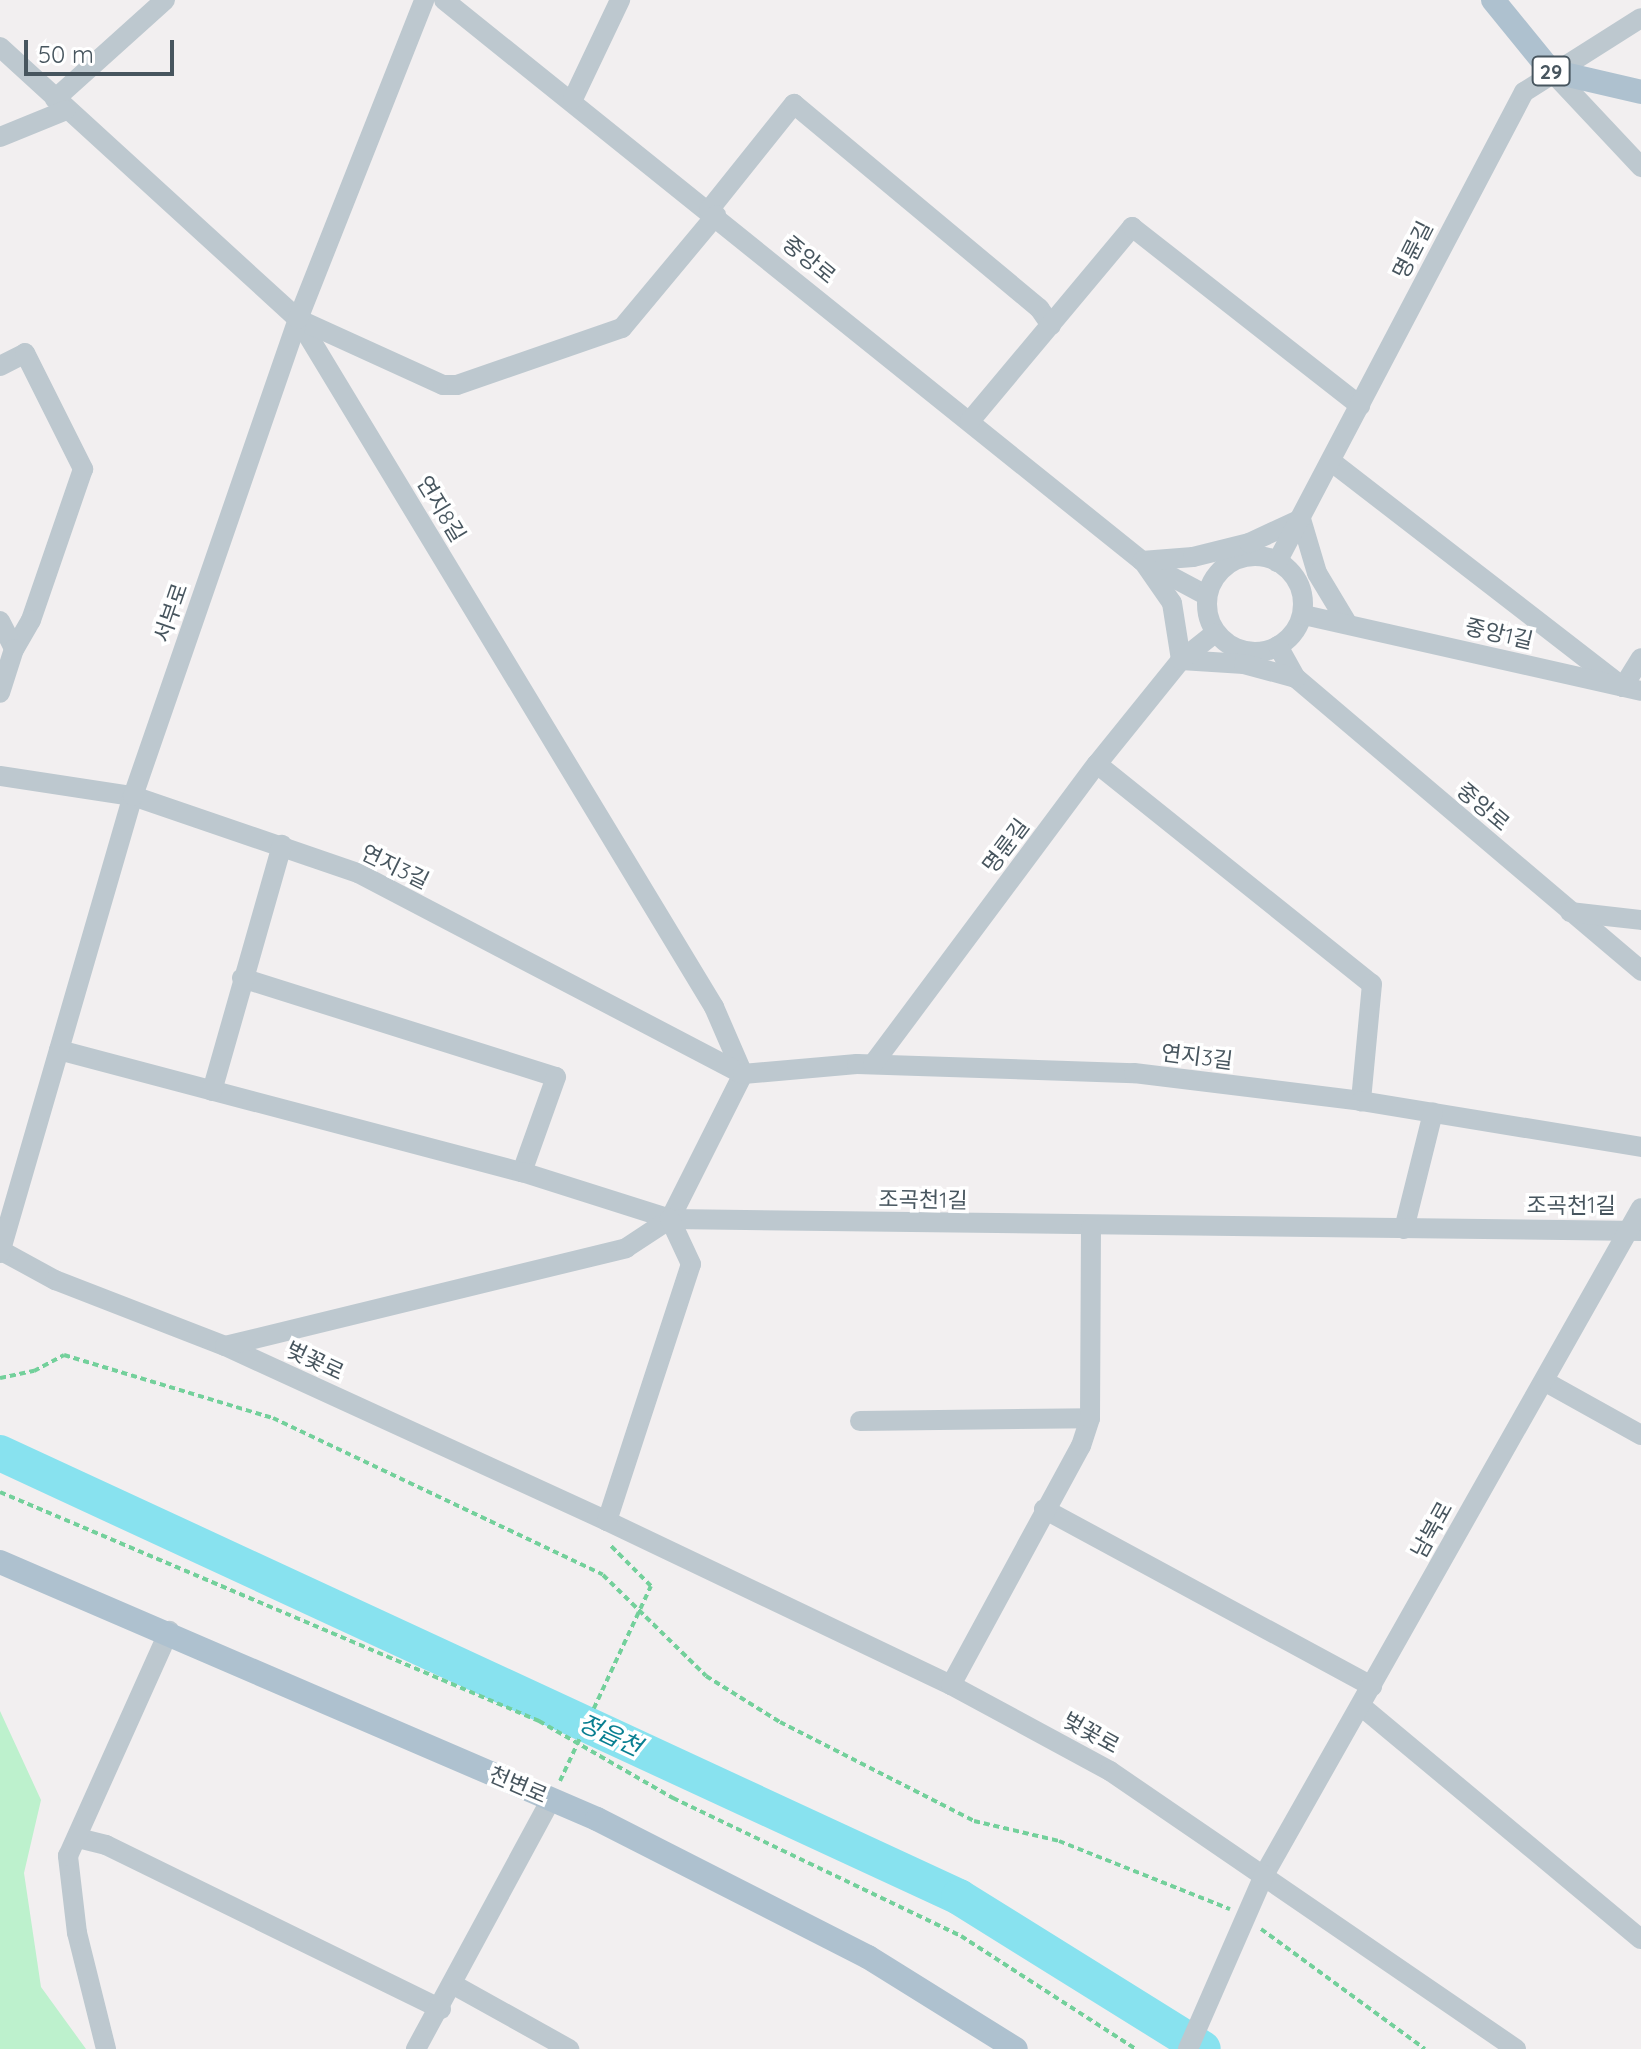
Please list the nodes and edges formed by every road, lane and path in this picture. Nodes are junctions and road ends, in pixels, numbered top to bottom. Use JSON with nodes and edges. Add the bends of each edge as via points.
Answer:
{"nodes":[{"id":1,"x":165,"y":0,"type":"edge"},
{"id":2,"x":424,"y":0,"type":"edge"},
{"id":3,"x":444,"y":0,"type":"edge"},
{"id":4,"x":620,"y":0,"type":"edge"},
{"id":5,"x":1493,"y":0,"type":"edge"},
{"id":6,"x":1641,"y":18,"type":"edge"},
{"id":7,"x":0,"y":47,"type":"edge"},
{"id":8,"x":1551,"y":71,"type":"junction"},
{"id":9,"x":1641,"y":92,"type":"edge"},
{"id":10,"x":573,"y":99,"type":"junction"},
{"id":11,"x":60,"y":105,"type":"junction"},
{"id":12,"x":0,"y":137,"type":"edge"},
{"id":13,"x":1641,"y":167,"type":"edge"},
{"id":14,"x":713,"y":212,"type":"junction"},
{"id":15,"x":298,"y":319,"type":"junction"},
{"id":16,"x":1051,"y":325,"type":"junction"},
{"id":17,"x":0,"y":366,"type":"edge"},
{"id":18,"x":1360,"y":406,"type":"junction"},
{"id":19,"x":970,"y":421,"type":"junction"},
{"id":20,"x":1332,"y":462,"type":"junction"},
{"id":21,"x":1301,"y":519,"type":"junction"},
{"id":22,"x":1142,"y":561,"type":"junction"},
{"id":23,"x":1277,"y":562,"type":"junction"},
{"id":24,"x":1206,"y":595,"type":"junction"},
{"id":25,"x":1304,"y":615,"type":"junction"},
{"id":26,"x":0,"y":621,"type":"edge"},
{"id":27,"x":1347,"y":623,"type":"junction"},
{"id":28,"x":1215,"y":633,"type":"junction"},
{"id":29,"x":1278,"y":646,"type":"junction"},
{"id":30,"x":14,"y":649,"type":"junction"},
{"id":31,"x":1641,"y":658,"type":"edge"},
{"id":32,"x":1181,"y":660,"type":"junction"},
{"id":33,"x":1296,"y":678,"type":"junction"},
{"id":34,"x":1632,"y":689,"type":"edge"},
{"id":35,"x":0,"y":693,"type":"edge"},
{"id":36,"x":1097,"y":764,"type":"junction"},
{"id":37,"x":0,"y":776,"type":"edge"},
{"id":38,"x":133,"y":796,"type":"junction"},
{"id":39,"x":282,"y":845,"type":"junction"},
{"id":40,"x":1570,"y":912,"type":"junction"},
{"id":41,"x":1641,"y":920,"type":"edge"},
{"id":42,"x":1641,"y":971,"type":"edge"},
{"id":43,"x":242,"y":978,"type":"junction"},
{"id":44,"x":59,"y":1050,"type":"junction"},
{"id":45,"x":873,"y":1064,"type":"junction"},
{"id":46,"x":743,"y":1074,"type":"junction"},
{"id":47,"x":212,"y":1091,"type":"junction"},
{"id":48,"x":1361,"y":1101,"type":"junction"},
{"id":49,"x":1433,"y":1113,"type":"junction"},
{"id":50,"x":1641,"y":1147,"type":"edge"},
{"id":51,"x":522,"y":1172,"type":"junction"},
{"id":52,"x":1641,"y":1208,"type":"edge"},
{"id":53,"x":670,"y":1219,"type":"junction"},
{"id":54,"x":1091,"y":1228,"type":"junction"},
{"id":55,"x":1404,"y":1229,"type":"junction"},
{"id":56,"x":1634,"y":1231,"type":"edge"},
{"id":57,"x":0,"y":1251,"type":"edge"},
{"id":58,"x":225,"y":1346,"type":"junction"},
{"id":59,"x":0,"y":1378,"type":"edge"},
{"id":60,"x":1544,"y":1381,"type":"junction"},
{"id":61,"x":1090,"y":1418,"type":"junction"},
{"id":62,"x":860,"y":1421,"type":"dead end"},
{"id":63,"x":1641,"y":1435,"type":"edge"},
{"id":64,"x":0,"y":1492,"type":"edge"},
{"id":65,"x":1044,"y":1509,"type":"junction"},
{"id":66,"x":607,"y":1521,"type":"junction"},
{"id":67,"x":0,"y":1562,"type":"edge"},
{"id":68,"x":640,"y":1609,"type":"junction"},
{"id":69,"x":169,"y":1631,"type":"junction"},
{"id":70,"x":951,"y":1685,"type":"junction"},
{"id":71,"x":1372,"y":1686,"type":"junction"},
{"id":72,"x":1361,"y":1706,"type":"junction"},
{"id":73,"x":580,"y":1742,"type":"junction"},
{"id":74,"x":551,"y":1799,"type":"junction"},
{"id":75,"x":78,"y":1838,"type":"junction"},
{"id":76,"x":1264,"y":1875,"type":"junction"},
{"id":77,"x":1241,"y":1916,"type":"dead end"},
{"id":78,"x":1254,"y":1924,"type":"dead end"},
{"id":79,"x":1641,"y":1939,"type":"edge"},
{"id":80,"x":454,"y":1985,"type":"junction"},
{"id":81,"x":441,"y":2009,"type":"junction"},
{"id":82,"x":106,"y":2049,"type":"edge"},
{"id":83,"x":416,"y":2049,"type":"edge"},
{"id":84,"x":569,"y":2049,"type":"edge"},
{"id":85,"x":1016,"y":2049,"type":"edge"},
{"id":86,"x":1136,"y":2049,"type":"edge"},
{"id":87,"x":1188,"y":2049,"type":"edge"},
{"id":88,"x":1425,"y":2049,"type":"edge"},
{"id":89,"x":1516,"y":2049,"type":"edge"}],
"edges":[{"from":1,"to":11,"type":"street"},
{"from":2,"to":15,"type":"street","name":"서부로"},
{"from":3,"to":10,"type":"street","name":"중앙로"},
{"from":4,"to":10,"type":"street"},
{"from":5,"to":8,"type":"main road","number":"29"},
{"from":6,"to":8,"type":"street","name":"명륜길"},
{"from":7,"to":11,"type":"street","name":"연지8길"},
{"from":8,"to":9,"type":"main road","number":"29"},
{"from":8,"to":13,"type":"street"},
{"from":8,"to":18,"type":"street","name":"명륜길","via":[[1524,92],[1504,124]]},
{"from":10,"to":14,"type":"street","name":"중앙로"},
{"from":11,"to":12,"type":"street"},
{"from":11,"to":15,"type":"street","name":"연지8길"},
{"from":14,"to":15,"type":"street","via":[[622,328],[457,385],[443,385]]},
{"from":14,"to":16,"type":"street","via":[[794,104],[1039,308]]},
{"from":14,"to":19,"type":"street","name":"중앙로"},
{"from":15,"to":38,"type":"street","name":"서부로"},
{"from":15,"to":46,"type":"street","name":"연지8길","via":[[714,1007]]},
{"from":16,"to":18,"type":"street","via":[[1132,227]]},
{"from":16,"to":19,"type":"street"},
{"from":17,"to":30,"type":"street","via":[[25,353],[83,469],[31,620]]},
{"from":18,"to":20,"type":"street","name":"명륜길"},
{"from":19,"to":22,"type":"street","name":"중앙로"},
{"from":20,"to":21,"type":"street","name":"명륜길"},
{"from":20,"to":34,"type":"street"},
{"from":21,"to":22,"type":"street","via":[[1249,543],[1193,557]]},
{"from":21,"to":23,"type":"street","name":"명륜길"},
{"from":21,"to":27,"type":"street","via":[[1317,573]]},
{"from":22,"to":24,"type":"street"},
{"from":22,"to":32,"type":"street","via":[[1172,603]]},
{"from":23,"to":24,"type":"street","via":[[1236,559],[1219,571]]},
{"from":23,"to":25,"type":"street","via":[[1299,584]]},
{"from":24,"to":28,"type":"street"},
{"from":25,"to":27,"type":"street","name":"중앙1길"},
{"from":25,"to":29,"type":"street","via":[[1297,630]]},
{"from":26,"to":30,"type":"street"},
{"from":27,"to":33,"type":"street","via":[[1316,626],[1297,650]]},
{"from":27,"to":34,"type":"street","name":"중앙1길"},
{"from":28,"to":29,"type":"street","via":[[1230,647],[1248,652]]},
{"from":28,"to":32,"type":"street","name":"명륜길"},
{"from":29,"to":33,"type":"street"},
{"from":30,"to":35,"type":"street"},
{"from":31,"to":34,"type":"street"},
{"from":32,"to":33,"type":"street","via":[[1244,664]]},
{"from":32,"to":36,"type":"street","name":"명륜길"},
{"from":33,"to":40,"type":"street","name":"중앙로"},
{"from":36,"to":45,"type":"street","name":"명륜길"},
{"from":36,"to":48,"type":"street","via":[[1372,984]]},
{"from":37,"to":38,"type":"street","name":"연지3길"},
{"from":38,"to":39,"type":"street","name":"연지3길"},
{"from":38,"to":44,"type":"street","name":"서부로"},
{"from":39,"to":43,"type":"street"},
{"from":39,"to":46,"type":"street","name":"연지3길","via":[[358,873]]},
{"from":40,"to":41,"type":"street"},
{"from":40,"to":42,"type":"street","name":"중앙로"},
{"from":43,"to":47,"type":"street"},
{"from":43,"to":51,"type":"street","via":[[556,1077]]},
{"from":44,"to":47,"type":"street","name":"조곡천1길"},
{"from":44,"to":57,"type":"street","name":"서부로"},
{"from":45,"to":46,"type":"street","name":"연지3길"},
{"from":45,"to":48,"type":"street","name":"연지3길","via":[[1134,1073]]},
{"from":46,"to":53,"type":"street"},
{"from":47,"to":51,"type":"street","name":"조곡천1길"},
{"from":48,"to":49,"type":"street","name":"연지3길"},
{"from":49,"to":50,"type":"street","name":"연지3길"},
{"from":49,"to":55,"type":"street"},
{"from":51,"to":53,"type":"street","name":"조곡천1길"},
{"from":52,"to":56,"type":"street","name":"남북로"},
{"from":53,"to":54,"type":"street","name":"조곡천1길"},
{"from":53,"to":58,"type":"street","via":[[626,1248]]},
{"from":53,"to":66,"type":"street","via":[[691,1264]]},
{"from":54,"to":55,"type":"street","name":"조곡천1길"},
{"from":54,"to":61,"type":"street"},
{"from":55,"to":56,"type":"street","name":"조곡천1길"},
{"from":56,"to":60,"type":"street","name":"남북로"},
{"from":57,"to":58,"type":"street","name":"벚꽃로","via":[[55,1280]]},
{"from":58,"to":66,"type":"street","name":"벚꽃로"},
{"from":59,"to":68,"type":"path","via":[[34,1371],[64,1355],[273,1418],[603,1575]]},
{"from":60,"to":63,"type":"street"},
{"from":60,"to":71,"type":"street","name":"남북로"},
{"from":61,"to":62,"type":"street"},
{"from":61,"to":65,"type":"street"},
{"from":64,"to":73,"type":"path"},
{"from":65,"to":70,"type":"street"},
{"from":65,"to":71,"type":"street"},
{"from":66,"to":68,"type":"path","via":[[610,1545],[651,1586]]},
{"from":66,"to":70,"type":"street","name":"벚꽃로"},
{"from":67,"to":69,"type":"main road","name":"천변로"},
{"from":68,"to":73,"type":"path"},
{"from":68,"to":77,"type":"path","via":[[706,1676],[780,1722],[974,1821],[1059,1841],[1217,1900]]},
{"from":69,"to":74,"type":"main road","name":"천변로"},
{"from":69,"to":75,"type":"street"},
{"from":70,"to":76,"type":"street","name":"벚꽃로","via":[[1110,1771]]},
{"from":71,"to":72,"type":"street","name":"남북로"},
{"from":72,"to":76,"type":"street","name":"남북로"},
{"from":72,"to":79,"type":"street"},
{"from":73,"to":74,"type":"path"},
{"from":73,"to":86,"type":"path","via":[[673,1798],[961,1936]]},
{"from":74,"to":80,"type":"street"},
{"from":74,"to":85,"type":"main road","name":"천변로","via":[[803,1922]]},
{"from":75,"to":81,"type":"street","via":[[106,1845]]},
{"from":75,"to":82,"type":"street","via":[[68,1856],[77,1933]]},
{"from":76,"to":87,"type":"street","name":"남북로","bridge":true},
{"from":76,"to":89,"type":"street","name":"벚꽃로"},
{"from":78,"to":88,"type":"path"},
{"from":80,"to":81,"type":"street"},
{"from":80,"to":84,"type":"street"},
{"from":81,"to":83,"type":"street"}]}
